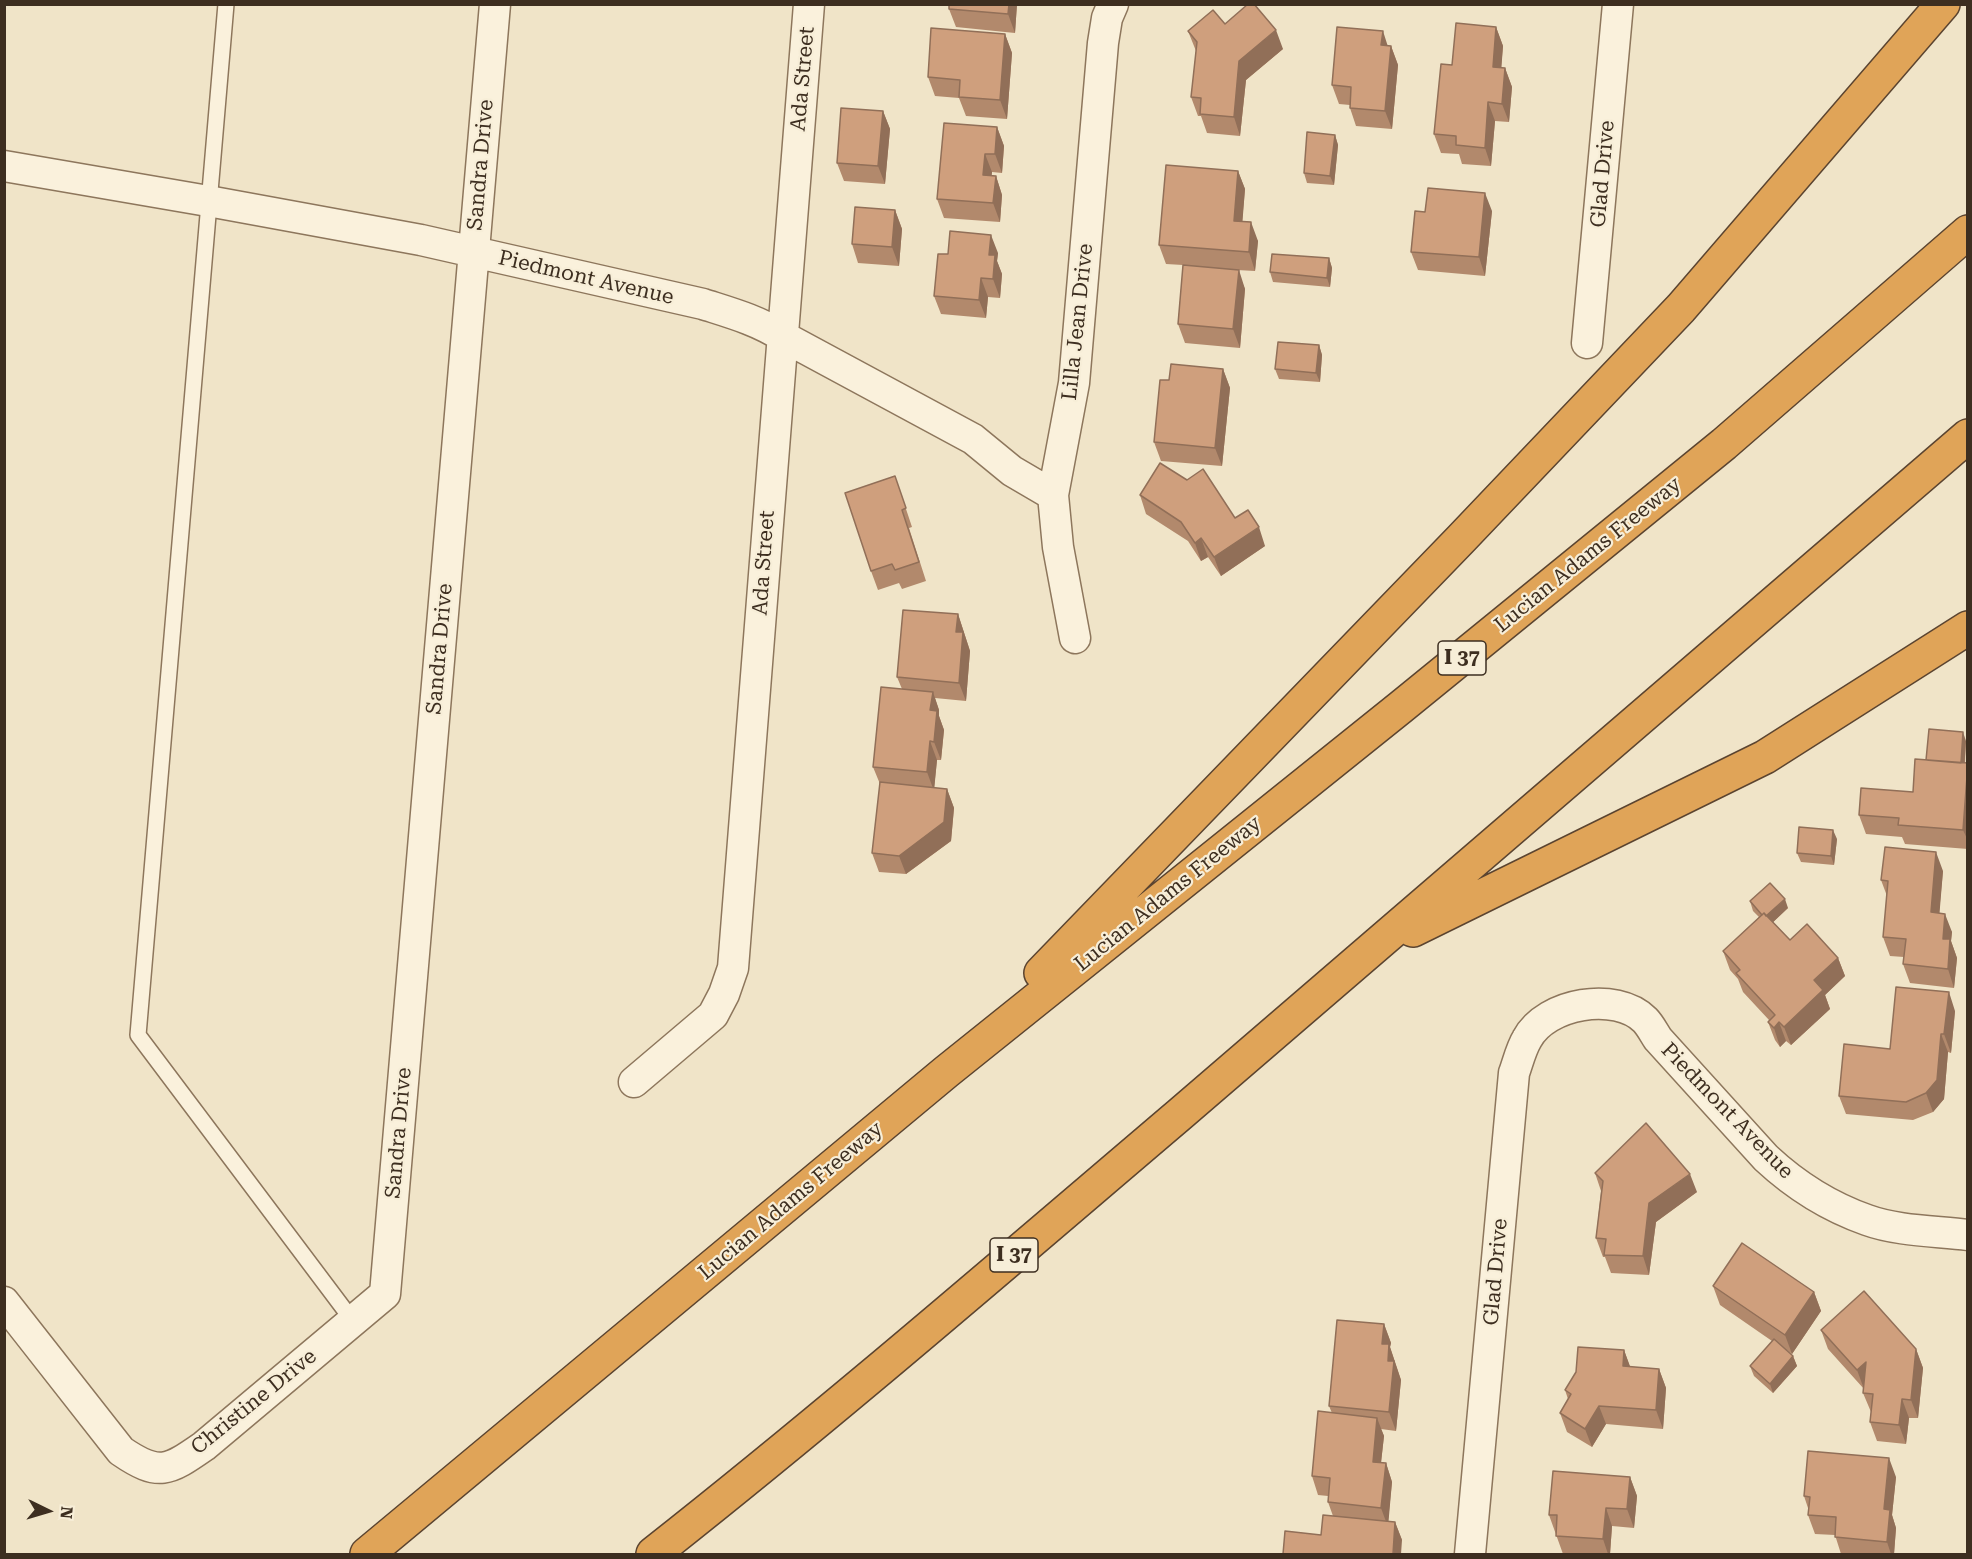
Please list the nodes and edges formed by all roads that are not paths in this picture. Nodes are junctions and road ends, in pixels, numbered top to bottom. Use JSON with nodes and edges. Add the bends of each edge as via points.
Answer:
{"nodes":[{"id":1,"x":226,"y":4,"type":"edge"},
{"id":2,"x":495,"y":4,"type":"edge"},
{"id":3,"x":809,"y":4,"type":"edge"},
{"id":4,"x":1113,"y":4,"type":"edge"},
{"id":5,"x":1618,"y":4,"type":"edge"},
{"id":6,"x":1943,"y":4,"type":"edge"},
{"id":7,"x":4,"y":165,"type":"edge"},
{"id":8,"x":208,"y":201,"type":"junction"},
{"id":9,"x":1968,"y":232,"type":"edge"},
{"id":10,"x":473,"y":252,"type":"junction"},
{"id":11,"x":782,"y":336,"type":"junction"},
{"id":12,"x":1587,"y":343,"type":"dead end"},
{"id":13,"x":1968,"y":436,"type":"edge"},
{"id":14,"x":1053,"y":495,"type":"junction"},
{"id":15,"x":1968,"y":628,"type":"edge"},
{"id":16,"x":1075,"y":638,"type":"dead end"},
{"id":17,"x":1371,"y":951,"type":"junction"},
{"id":18,"x":1563,"y":1010,"type":"joint"},
{"id":19,"x":946,"y":1072,"type":"junction"},
{"id":20,"x":634,"y":1082,"type":"dead end"},
{"id":21,"x":1968,"y":1235,"type":"edge"},
{"id":22,"x":385,"y":1294,"type":"joint"},
{"id":23,"x":4,"y":1302,"type":"edge"},
{"id":24,"x":353,"y":1321,"type":"junction"},
{"id":25,"x":367,"y":1554,"type":"edge"},
{"id":26,"x":653,"y":1554,"type":"edge"},
{"id":27,"x":1470,"y":1554,"type":"edge"}],
"edges":[{"from":1,"to":8,"type":"lane"},
{"from":2,"to":10,"type":"street","name":"Sandra Drive"},
{"from":3,"to":11,"type":"street","name":"Ada Street"},
{"from":4,"to":14,"type":"street","name":"Lilla Jean Drive","via":[[1103,43],[1074,383]]},
{"from":5,"to":12,"type":"street","name":"Glad Drive"},
{"from":6,"to":19,"type":"highway","via":[[1681,308]]},
{"from":7,"to":8,"type":"street","name":"Piedmont Avenue"},
{"from":8,"to":10,"type":"street","name":"Piedmont Avenue"},
{"from":8,"to":24,"type":"lane","via":[[138,1035]]},
{"from":9,"to":19,"type":"highway","name":"Lucian Adams Freeway","number":"I 37","via":[[1724,444]]},
{"from":10,"to":11,"type":"street","name":"Piedmont Avenue","via":[[703,304],[744,316]]},
{"from":10,"to":22,"type":"street","name":"Sandra Drive"},
{"from":11,"to":14,"type":"street","name":"Piedmont Avenue","via":[[973,439],[1012,471]]},
{"from":11,"to":20,"type":"street","name":"Ada Street","via":[[733,968],[713,1015]]},
{"from":13,"to":17,"type":"highway","number":"I 37"},
{"from":14,"to":16,"type":"street","name":"Lilla Jean Drive"},
{"from":15,"to":17,"type":"highway","via":[[1765,757]]},
{"from":17,"to":26,"type":"highway","number":"I 37","via":[[888,1363]]},
{"from":18,"to":21,"type":"street","name":"Piedmont Avenue","via":[[1594,1003],[1614,1005],[1645,1020],[1658,1040],[1766,1158],[1822,1200],[1868,1221]]},
{"from":18,"to":27,"type":"street","name":"Glad Drive","via":[[1541,1022],[1527,1038],[1514,1073]]},
{"from":19,"to":25,"type":"highway","name":"Lucian Adams Freeway","number":"I 37"},
{"from":22,"to":24,"type":"street","name":"Christine Drive"},
{"from":23,"to":24,"type":"street","name":"Christine Drive","via":[[121,1451],[157,1469],[177,1465],[204,1446]]}]}
